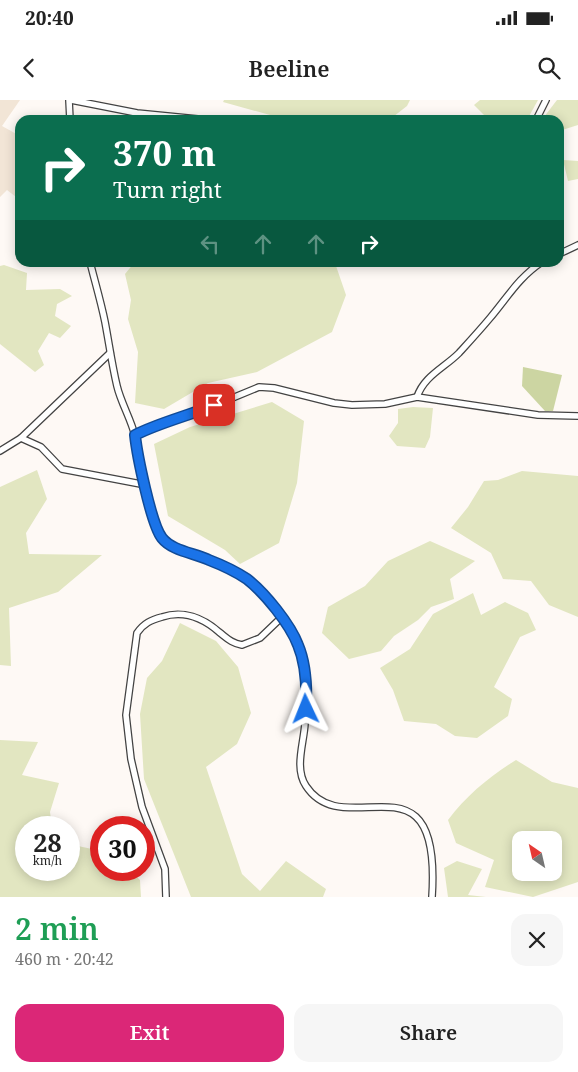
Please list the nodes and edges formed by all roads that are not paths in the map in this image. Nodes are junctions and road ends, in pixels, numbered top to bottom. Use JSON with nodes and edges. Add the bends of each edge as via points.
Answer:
{"nodes":[{"id":1,"x":70,"y":100,"type":"edge"},
{"id":2,"x":546,"y":100,"type":"edge"},
{"id":3,"x":70,"y":115,"type":"edge"},
{"id":4,"x":157,"y":115,"type":"edge"},
{"id":5,"x":538,"y":115,"type":"edge"},
{"id":6,"x":578,"y":245,"type":"edge"},
{"id":7,"x":564,"y":252,"type":"edge"},
{"id":8,"x":91,"y":267,"type":"edge"},
{"id":9,"x":535,"y":267,"type":"edge"},
{"id":10,"x":110,"y":352,"type":"junction"},
{"id":11,"x":417,"y":397,"type":"junction"},
{"id":12,"x":578,"y":416,"type":"edge"},
{"id":13,"x":135,"y":435,"type":"junction"},
{"id":14,"x":22,"y":438,"type":"junction"},
{"id":15,"x":0,"y":451,"type":"edge"},
{"id":16,"x":146,"y":485,"type":"junction"},
{"id":17,"x":282,"y":618,"type":"junction"},
{"id":18,"x":166,"y":897,"type":"edge"},
{"id":19,"x":432,"y":897,"type":"edge"}],
"edges":[{"from":1,"to":3,"type":"street"},
{"from":1,"to":4,"type":"street"},
{"from":2,"to":5,"type":"street"},
{"from":6,"to":7,"type":"street"},
{"from":8,"to":10,"type":"street"},
{"from":9,"to":11,"type":"street","via":[[511,289],[488,321],[460,351],[424,382]]},
{"from":10,"to":13,"type":"street","via":[[117,388]]},
{"from":10,"to":14,"type":"street"},
{"from":11,"to":12,"type":"street","via":[[538,415]]},
{"from":11,"to":13,"type":"street","via":[[385,404],[352,405],[259,387],[196,413],[156,424]]},
{"from":13,"to":16,"type":"street"},
{"from":14,"to":15,"type":"street"},
{"from":14,"to":16,"type":"street","via":[[40,447],[62,469]]},
{"from":16,"to":17,"type":"street","via":[[162,538],[173,547],[197,554],[247,580]]},
{"from":17,"to":18,"type":"street","via":[[260,638],[242,645],[228,640],[206,623],[179,613],[143,624],[136,633],[126,715],[131,759],[142,806],[165,869]]},
{"from":17,"to":19,"type":"street","via":[[303,662],[306,695],[300,771],[305,784],[315,798],[340,806],[410,810],[423,824],[428,836],[434,871]]}]}
